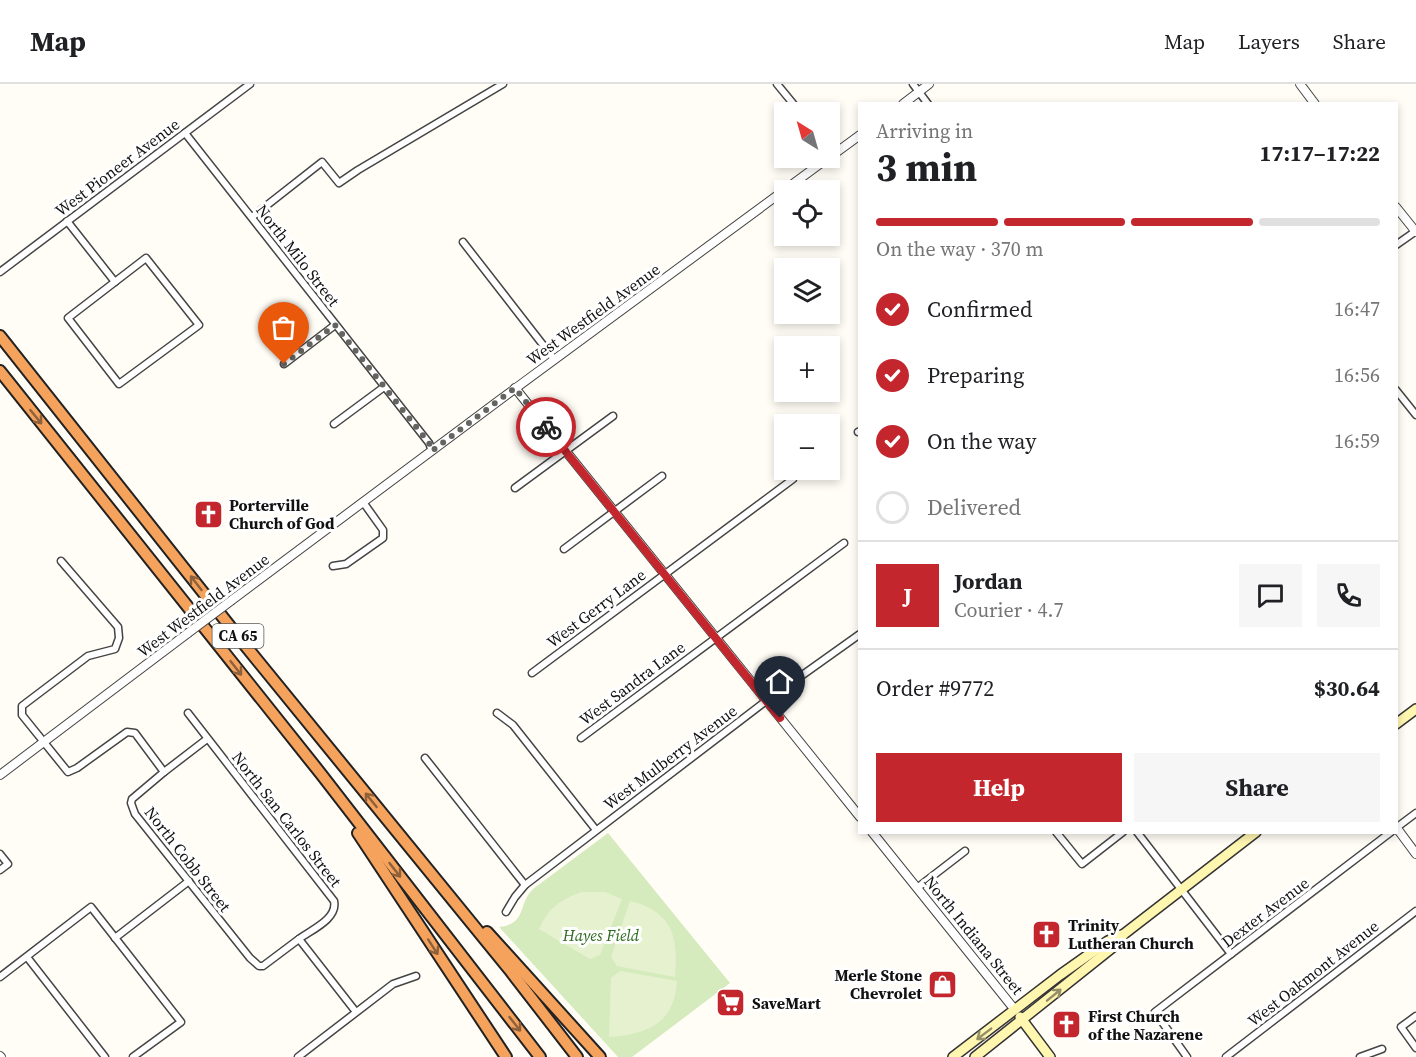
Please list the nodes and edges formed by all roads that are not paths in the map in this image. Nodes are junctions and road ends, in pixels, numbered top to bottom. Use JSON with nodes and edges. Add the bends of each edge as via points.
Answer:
{"nodes":[{"id":1,"x":250,"y":84,"type":"edge"},
{"id":2,"x":503,"y":84,"type":"edge"},
{"id":3,"x":777,"y":84,"type":"edge"},
{"id":4,"x":913,"y":84,"type":"edge"},
{"id":5,"x":929,"y":84,"type":"edge"},
{"id":6,"x":1300,"y":84,"type":"edge"},
{"id":7,"x":919,"y":92,"type":"junction"},
{"id":8,"x":792,"y":102,"type":"edge"},
{"id":9,"x":906,"y":102,"type":"edge"},
{"id":10,"x":926,"y":102,"type":"edge"},
{"id":11,"x":1314,"y":102,"type":"edge"},
{"id":12,"x":185,"y":133,"type":"junction"},
{"id":13,"x":858,"y":136,"type":"edge"},
{"id":14,"x":840,"y":148,"type":"edge"},
{"id":15,"x":811,"y":168,"type":"edge"},
{"id":16,"x":1398,"y":209,"type":"edge"},
{"id":17,"x":252,"y":217,"type":"junction"},
{"id":18,"x":67,"y":221,"type":"junction"},
{"id":19,"x":1416,"y":231,"type":"edge"},
{"id":20,"x":463,"y":242,"type":"dead end"},
{"id":21,"x":1398,"y":244,"type":"edge"},
{"id":22,"x":0,"y":272,"type":"edge"},
{"id":23,"x":115,"y":282,"type":"junction"},
{"id":24,"x":335,"y":325,"type":"junction"},
{"id":25,"x":0,"y":336,"type":"edge"},
{"id":26,"x":554,"y":359,"type":"junction"},
{"id":27,"x":284,"y":364,"type":"dead end"},
{"id":28,"x":0,"y":371,"type":"edge"},
{"id":29,"x":384,"y":387,"type":"junction"},
{"id":30,"x":515,"y":388,"type":"junction"},
{"id":31,"x":1398,"y":392,"type":"edge"},
{"id":32,"x":1416,"y":415,"type":"edge"},
{"id":33,"x":613,"y":416,"type":"dead end"},
{"id":34,"x":334,"y":424,"type":"dead end"},
{"id":35,"x":566,"y":450,"type":"junction"},
{"id":36,"x":432,"y":451,"type":"junction"},
{"id":37,"x":662,"y":476,"type":"dead end"},
{"id":38,"x":791,"y":480,"type":"edge"},
{"id":39,"x":515,"y":488,"type":"dead end"},
{"id":40,"x":363,"y":502,"type":"junction"},
{"id":41,"x":614,"y":511,"type":"junction"},
{"id":42,"x":844,"y":543,"type":"dead end"},
{"id":43,"x":564,"y":549,"type":"dead end"},
{"id":44,"x":61,"y":561,"type":"dead end"},
{"id":45,"x":333,"y":566,"type":"dead end"},
{"id":46,"x":664,"y":573,"type":"junction"},
{"id":47,"x":857,"y":636,"type":"edge"},
{"id":48,"x":715,"y":637,"type":"junction"},
{"id":49,"x":532,"y":673,"type":"dead end"},
{"id":50,"x":766,"y":701,"type":"junction"},
{"id":51,"x":1416,"y":709,"type":"edge"},
{"id":52,"x":188,"y":713,"type":"dead end"},
{"id":53,"x":498,"y":713,"type":"dead end"},
{"id":54,"x":1398,"y":722,"type":"edge"},
{"id":55,"x":581,"y":738,"type":"dead end"},
{"id":56,"x":207,"y":739,"type":"junction"},
{"id":57,"x":43,"y":743,"type":"junction"},
{"id":58,"x":424,"y":758,"type":"dead end"},
{"id":59,"x":164,"y":772,"type":"junction"},
{"id":60,"x":321,"y":774,"type":"junction"},
{"id":61,"x":0,"y":775,"type":"edge"},
{"id":62,"x":1416,"y":813,"type":"edge"},
{"id":63,"x":858,"y":815,"type":"edge"},
{"id":64,"x":1398,"y":827,"type":"edge"},
{"id":65,"x":1398,"y":829,"type":"edge"},
{"id":66,"x":596,"y":830,"type":"junction"},
{"id":67,"x":874,"y":834,"type":"edge"},
{"id":68,"x":1058,"y":834,"type":"edge"},
{"id":69,"x":1120,"y":834,"type":"edge"},
{"id":70,"x":1139,"y":834,"type":"edge"},
{"id":71,"x":1253,"y":834,"type":"edge"},
{"id":72,"x":1388,"y":834,"type":"edge"},
{"id":73,"x":408,"y":846,"type":"junction"},
{"id":74,"x":965,"y":851,"type":"dead end"},
{"id":75,"x":0,"y":854,"type":"edge"},
{"id":76,"x":1416,"y":854,"type":"edge"},
{"id":77,"x":0,"y":870,"type":"edge"},
{"id":78,"x":189,"y":881,"type":"junction"},
{"id":79,"x":525,"y":885,"type":"junction"},
{"id":80,"x":917,"y":888,"type":"junction"},
{"id":81,"x":1182,"y":890,"type":"junction"},
{"id":82,"x":1416,"y":911,"type":"edge"},
{"id":83,"x":506,"y":912,"type":"dead end"},
{"id":84,"x":1124,"y":934,"type":"junction"},
{"id":85,"x":115,"y":938,"type":"junction"},
{"id":86,"x":299,"y":939,"type":"junction"},
{"id":87,"x":1231,"y":954,"type":"junction"},
{"id":88,"x":27,"y":957,"type":"junction"},
{"id":89,"x":416,"y":976,"type":"dead end"},
{"id":90,"x":0,"y":977,"type":"edge"},
{"id":91,"x":1015,"y":1010,"type":"junction"},
{"id":92,"x":356,"y":1012,"type":"junction"},
{"id":93,"x":1416,"y":1016,"type":"edge"},
{"id":94,"x":1023,"y":1020,"type":"junction"},
{"id":95,"x":1416,"y":1048,"type":"edge"},
{"id":96,"x":1382,"y":1049,"type":"dead end"},
{"id":97,"x":955,"y":1056,"type":"edge"},
{"id":98,"x":105,"y":1057,"type":"edge"},
{"id":99,"x":133,"y":1057,"type":"edge"},
{"id":100,"x":298,"y":1057,"type":"edge"},
{"id":101,"x":506,"y":1057,"type":"edge"},
{"id":102,"x":540,"y":1057,"type":"edge"},
{"id":103,"x":577,"y":1057,"type":"edge"},
{"id":104,"x":600,"y":1057,"type":"edge"},
{"id":105,"x":975,"y":1057,"type":"edge"},
{"id":106,"x":1050,"y":1057,"type":"edge"},
{"id":107,"x":1187,"y":1057,"type":"edge"},
{"id":108,"x":1226,"y":1057,"type":"edge"},
{"id":109,"x":1360,"y":1057,"type":"edge"}],
"edges":[{"from":1,"to":12,"type":"street","name":"West Pioneer Avenue"},
{"from":2,"to":17,"type":"street","via":[[339,183],[322,162]]},
{"from":3,"to":8,"type":"street"},
{"from":4,"to":7,"type":"street"},
{"from":5,"to":7,"type":"street"},
{"from":6,"to":11,"type":"street"},
{"from":7,"to":9,"type":"street"},
{"from":7,"to":10,"type":"street"},
{"from":12,"to":17,"type":"street","name":"North Milo Street"},
{"from":12,"to":18,"type":"street","name":"West Pioneer Avenue"},
{"from":13,"to":14,"type":"street","name":"West Westfield Avenue"},
{"from":15,"to":26,"type":"street","name":"West Westfield Avenue"},
{"from":16,"to":19,"type":"street"},
{"from":17,"to":24,"type":"street","name":"North Milo Street"},
{"from":18,"to":22,"type":"street","name":"West Pioneer Avenue"},
{"from":18,"to":23,"type":"street"},
{"from":19,"to":21,"type":"street"},
{"from":20,"to":26,"type":"street"},
{"from":23,"to":23,"type":"street","via":[[68,318],[119,384],[200,325],[146,258]]},
{"from":24,"to":27,"type":"street"},
{"from":24,"to":29,"type":"street","name":"North Milo Street"},
{"from":73,"to":25,"type":"highway","number":"CA 65","one_way":true},
{"from":26,"to":30,"type":"street","name":"West Westfield Avenue"},
{"from":28,"to":60,"type":"highway","number":"CA 65","one_way":true},
{"from":29,"to":34,"type":"street"},
{"from":29,"to":36,"type":"street","name":"North Milo Street"},
{"from":30,"to":35,"type":"street"},
{"from":30,"to":36,"type":"street","name":"West Westfield Avenue"},
{"from":31,"to":32,"type":"street"},
{"from":33,"to":35,"type":"street"},
{"from":35,"to":39,"type":"street"},
{"from":35,"to":41,"type":"street"},
{"from":36,"to":40,"type":"street","name":"West Westfield Avenue"},
{"from":37,"to":41,"type":"street"},
{"from":38,"to":46,"type":"street","name":"West Gerry Lane"},
{"from":40,"to":45,"type":"street","via":[[383,530],[383,538],[346,564]]},
{"from":40,"to":57,"type":"street","name":"West Westfield Avenue","bridge":true},
{"from":41,"to":43,"type":"street"},
{"from":41,"to":46,"type":"street"},
{"from":42,"to":48,"type":"street","name":"West Sandra Lane"},
{"from":44,"to":57,"type":"street","via":[[117,627],[119,638],[115,649],[88,656],[22,706],[22,715]]},
{"from":46,"to":48,"type":"street"},
{"from":46,"to":49,"type":"street","name":"West Gerry Lane"},
{"from":47,"to":50,"type":"street","name":"West Mulberry Avenue"},
{"from":48,"to":50,"type":"street"},
{"from":48,"to":55,"type":"street","name":"West Sandra Lane"},
{"from":50,"to":63,"type":"street"},
{"from":50,"to":66,"type":"street","name":"West Mulberry Avenue"},
{"from":51,"to":54,"type":"main road"},
{"from":52,"to":56,"type":"street","name":"North San Carlos Street"},
{"from":53,"to":66,"type":"street","via":[[513,725]]},
{"from":56,"to":59,"type":"street"},
{"from":56,"to":86,"type":"street","name":"North San Carlos Street","via":[[334,901],[333,915]]},
{"from":57,"to":59,"type":"street","via":[[70,772],[132,731]]},
{"from":57,"to":61,"type":"street","name":"West Westfield Avenue"},
{"from":58,"to":79,"type":"street"},
{"from":59,"to":78,"type":"street","name":"North Cobb Street","via":[[136,793],[131,803],[135,814]]},
{"from":60,"to":101,"type":"highway","one_way":true},
{"from":60,"to":102,"type":"highway","number":"CA 65","one_way":true},
{"from":62,"to":64,"type":"street"},
{"from":65,"to":76,"type":"street"},
{"from":66,"to":79,"type":"street","name":"West Mulberry Avenue"},
{"from":67,"to":80,"type":"street","name":"North Indiana Street"},
{"from":68,"to":69,"type":"street","via":[[1082,864]]},
{"from":70,"to":81,"type":"street"},
{"from":71,"to":81,"type":"main road"},
{"from":72,"to":87,"type":"street","name":"Dexter Avenue"},
{"from":73,"to":103,"type":"highway","number":"CA 65"},
{"from":73,"to":104,"type":"highway"},
{"from":74,"to":80,"type":"street"},
{"from":75,"to":77,"type":"street","via":[[8,864]]},
{"from":78,"to":85,"type":"street"},
{"from":78,"to":86,"type":"street","name":"North Cobb Street","via":[[259,966]]},
{"from":79,"to":83,"type":"street","name":"West Mulberry Avenue"},
{"from":80,"to":91,"type":"street","name":"North Indiana Street"},
{"from":81,"to":84,"type":"main road"},
{"from":81,"to":87,"type":"street"},
{"from":82,"to":108,"type":"street","name":"West Oakmont Avenue"},
{"from":84,"to":91,"type":"main road","via":[[1108,941]]},
{"from":94,"to":84,"type":"main road","one_way":true},
{"from":85,"to":88,"type":"street","via":[[91,907]]},
{"from":85,"to":99,"type":"street","via":[[180,1022]]},
{"from":86,"to":92,"type":"street"},
{"from":87,"to":107,"type":"street","name":"Dexter Avenue","via":[[1155,1012]]},
{"from":88,"to":90,"type":"street"},
{"from":88,"to":98,"type":"street"},
{"from":89,"to":92,"type":"street","via":[[393,984]]},
{"from":91,"to":94,"type":"main road","name":"North Indiana Street"},
{"from":91,"to":97,"type":"main road","one_way":true},
{"from":92,"to":100,"type":"street"},
{"from":93,"to":95,"type":"street","via":[[1401,1027]]},
{"from":94,"to":105,"type":"main road"},
{"from":94,"to":106,"type":"main road","name":"North Indiana Street"},
{"from":96,"to":109,"type":"street"}]}
